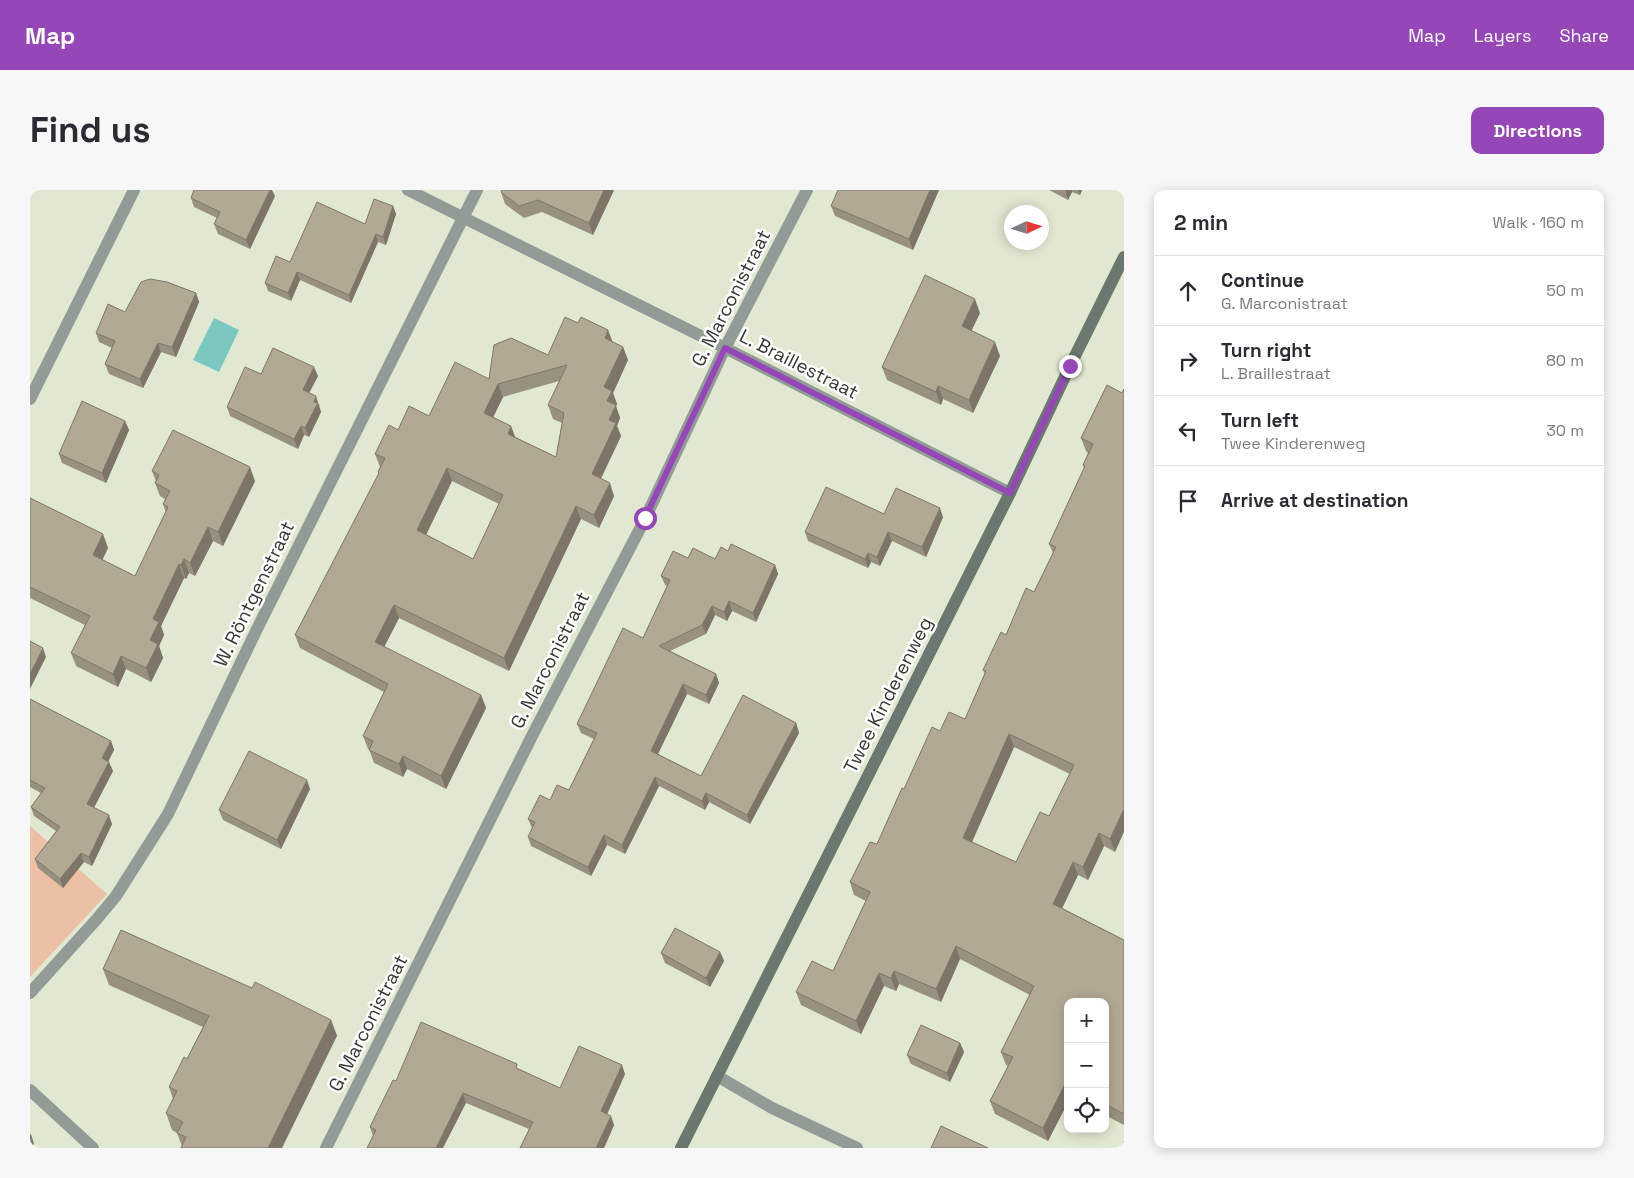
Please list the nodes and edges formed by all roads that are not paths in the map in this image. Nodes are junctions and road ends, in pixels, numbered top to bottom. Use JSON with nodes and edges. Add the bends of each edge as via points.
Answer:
{"nodes":[{"id":1,"x":134,"y":190,"type":"edge"},
{"id":2,"x":408,"y":190,"type":"edge"},
{"id":3,"x":477,"y":190,"type":"edge"},
{"id":4,"x":807,"y":190,"type":"edge"},
{"id":5,"x":464,"y":218,"type":"junction"},
{"id":6,"x":1124,"y":257,"type":"edge"},
{"id":7,"x":725,"y":348,"type":"junction"},
{"id":8,"x":30,"y":399,"type":"edge"},
{"id":9,"x":1010,"y":493,"type":"junction"},
{"id":10,"x":30,"y":993,"type":"edge"},
{"id":11,"x":717,"y":1076,"type":"junction"},
{"id":12,"x":30,"y":1090,"type":"edge"},
{"id":13,"x":94,"y":1148,"type":"edge"},
{"id":14,"x":326,"y":1148,"type":"edge"},
{"id":15,"x":681,"y":1148,"type":"edge"},
{"id":16,"x":857,"y":1148,"type":"edge"}],
"edges":[{"from":1,"to":8,"type":"street"},
{"from":2,"to":5,"type":"street","name":"L. Braillestraat"},
{"from":3,"to":5,"type":"street","name":"W. Röntgenstraat"},
{"from":4,"to":7,"type":"street","name":"G. Marconistraat"},
{"from":5,"to":7,"type":"street","name":"L. Braillestraat"},
{"from":5,"to":10,"type":"street","name":"W. Röntgenstraat","via":[[256,631],[168,814],[116,896]]},
{"from":6,"to":9,"type":"street","name":"Twee Kinderenweg"},
{"from":7,"to":9,"type":"street","name":"L. Braillestraat"},
{"from":7,"to":14,"type":"street","name":"G. Marconistraat","via":[[645,518]]},
{"from":9,"to":11,"type":"street","name":"Twee Kinderenweg"},
{"from":11,"to":15,"type":"street","name":"Twee Kinderenweg"},
{"from":11,"to":16,"type":"street","via":[[772,1108]]},
{"from":12,"to":13,"type":"street"}]}
